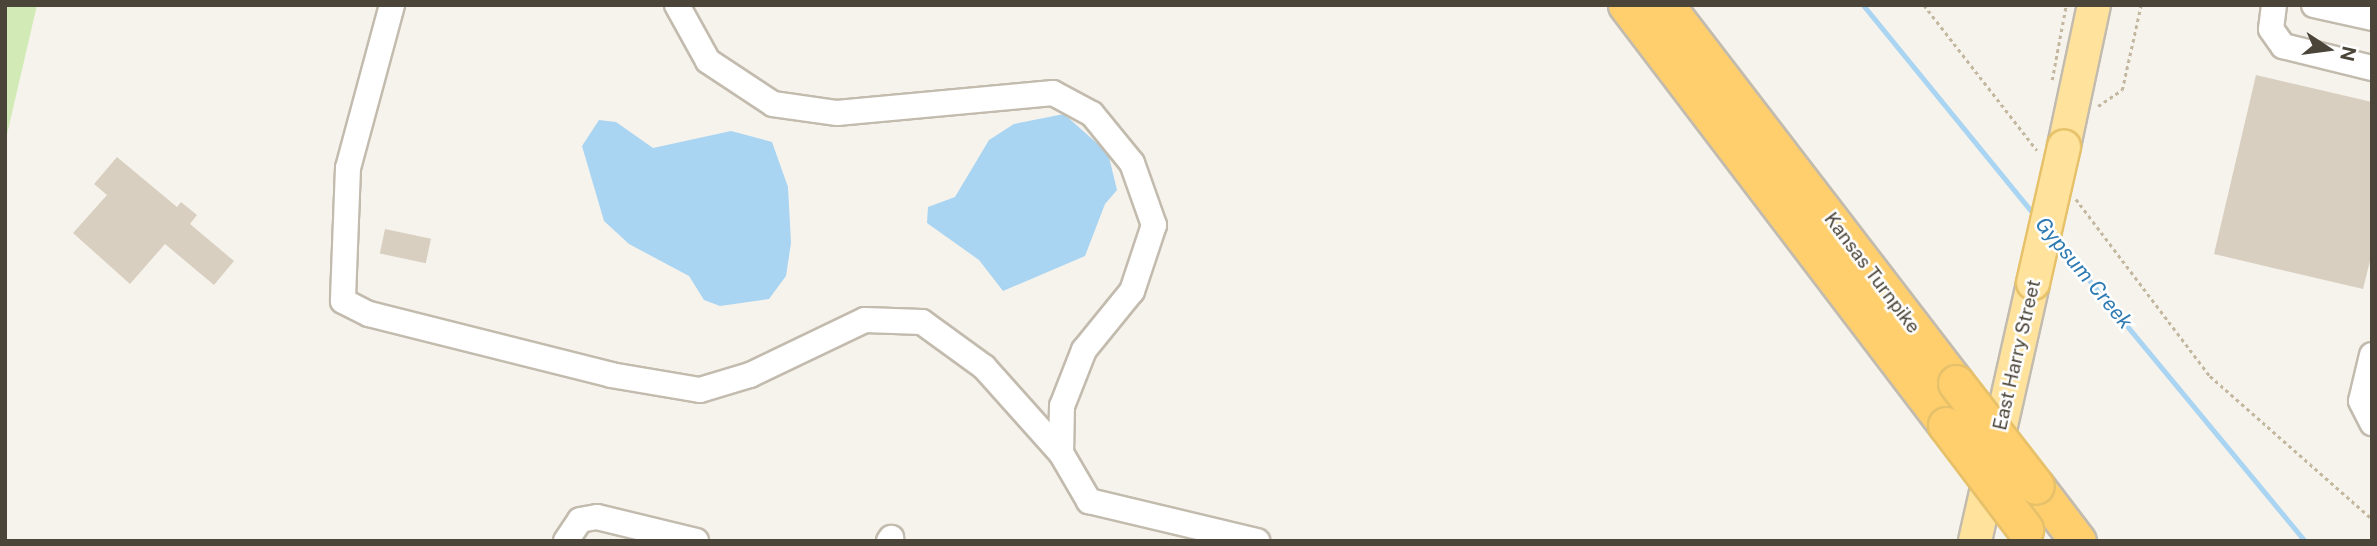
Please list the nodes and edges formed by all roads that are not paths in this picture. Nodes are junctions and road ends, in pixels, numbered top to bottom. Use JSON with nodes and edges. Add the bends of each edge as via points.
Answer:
{"nodes":[{"id":1,"x":392,"y":5,"type":"edge"},
{"id":2,"x":677,"y":5,"type":"edge"},
{"id":3,"x":1626,"y":5,"type":"edge"},
{"id":4,"x":1666,"y":5,"type":"edge"},
{"id":5,"x":2094,"y":5,"type":"edge"},
{"id":6,"x":2274,"y":5,"type":"edge"},
{"id":7,"x":2314,"y":5,"type":"edge"},
{"id":8,"x":2372,"y":18,"type":"edge"},
{"id":9,"x":2372,"y":68,"type":"edge"},
{"id":10,"x":2372,"y":355,"type":"edge"},
{"id":11,"x":2372,"y":423,"type":"edge"},
{"id":12,"x":1061,"y":453,"type":"junction"},
{"id":13,"x":623,"y":532,"type":"edge"},
{"id":14,"x":2030,"y":535,"type":"edge"},
{"id":15,"x":566,"y":541,"type":"edge"},
{"id":16,"x":696,"y":541,"type":"edge"},
{"id":17,"x":1256,"y":541,"type":"edge"},
{"id":18,"x":1975,"y":541,"type":"edge"},
{"id":19,"x":2078,"y":541,"type":"edge"}],
"edges":[{"from":1,"to":12,"type":"street","via":[[348,168],[343,301],[369,314],[611,375],[700,390],[750,375],[865,320],[922,322],[984,367]]},
{"from":2,"to":12,"type":"street","via":[[708,61],[773,104],[837,113],[1053,93],[1092,114],[1132,163],[1154,225],[1132,291],[1084,349],[1062,407]]},
{"from":3,"to":14,"type":"highway","name":"Kansas Turnpike","bridge":true},
{"from":4,"to":19,"type":"highway","name":"Kansas Turnpike","bridge":true},
{"from":5,"to":18,"type":"main road","name":"East Harry Street","bridge":true,"via":[[2052,149],[2033,283]]},
{"from":6,"to":9,"type":"street","via":[[2271,29],[2283,46]]},
{"from":7,"to":8,"type":"street"},
{"from":10,"to":11,"type":"street","via":[[2361,401]]},
{"from":12,"to":17,"type":"street","via":[[1089,502]]},
{"from":13,"to":15,"type":"street","via":[[580,520]]},
{"from":13,"to":16,"type":"street"}]}
